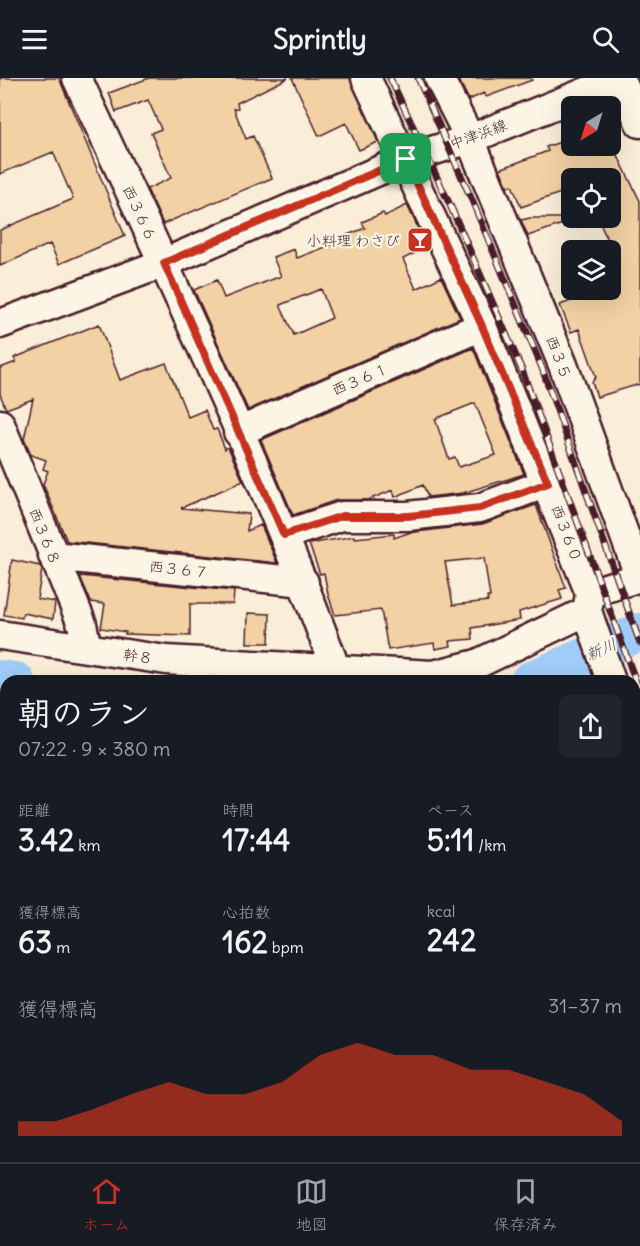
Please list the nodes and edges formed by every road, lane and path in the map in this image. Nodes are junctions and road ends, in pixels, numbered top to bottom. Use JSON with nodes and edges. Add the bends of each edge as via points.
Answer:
{"nodes":[{"id":1,"x":77,"y":78,"type":"edge"},
{"id":2,"x":366,"y":78,"type":"edge"},
{"id":3,"x":439,"y":78,"type":"edge"},
{"id":4,"x":621,"y":78,"type":"edge"},
{"id":5,"x":640,"y":123,"type":"edge"},
{"id":6,"x":470,"y":139,"type":"junction"},
{"id":7,"x":406,"y":159,"type":"junction"},
{"id":8,"x":164,"y":263,"type":"junction"},
{"id":9,"x":0,"y":324,"type":"edge"},
{"id":10,"x":482,"y":326,"type":"junction"},
{"id":11,"x":0,"y":424,"type":"edge"},
{"id":12,"x":238,"y":432,"type":"junction"},
{"id":13,"x":548,"y":483,"type":"junction"},
{"id":14,"x":284,"y":535,"type":"junction"},
{"id":15,"x":53,"y":556,"type":"junction"},
{"id":16,"x":640,"y":578,"type":"edge"},
{"id":17,"x":304,"y":582,"type":"junction"},
{"id":18,"x":589,"y":602,"type":"junction"},
{"id":19,"x":0,"y":635,"type":"edge"},
{"id":20,"x":87,"y":648,"type":"junction"},
{"id":21,"x":336,"y":675,"type":"edge"},
{"id":22,"x":609,"y":675,"type":"edge"}],
"edges":[{"from":1,"to":8,"type":"street","name":"西３６６"},
{"from":2,"to":7,"type":"street","name":"西３６０"},
{"from":3,"to":6,"type":"street","name":"西３５"},
{"from":4,"to":5,"type":"street"},
{"from":4,"to":6,"type":"street","name":"中津浜線"},
{"from":6,"to":7,"type":"street","name":"中津浜線"},
{"from":6,"to":16,"type":"street","name":"西３５","via":[[563,365]]},
{"from":7,"to":8,"type":"street","name":"中津浜線"},
{"from":7,"to":10,"type":"street","name":"西３６０"},
{"from":8,"to":9,"type":"street","name":"中津浜線"},
{"from":8,"to":12,"type":"street","name":"西３６６"},
{"from":10,"to":12,"type":"street","name":"西３６１"},
{"from":10,"to":13,"type":"street","name":"西３６０"},
{"from":11,"to":15,"type":"street","name":"西３６８"},
{"from":12,"to":14,"type":"street","name":"西３６６"},
{"from":13,"to":14,"type":"street","via":[[480,508],[408,516],[342,516]]},
{"from":13,"to":18,"type":"street","name":"西３６０"},
{"from":14,"to":17,"type":"street","name":"西３６６"},
{"from":15,"to":17,"type":"street","name":"西３６７"},
{"from":15,"to":20,"type":"street","name":"西３６８","via":[[82,624]]},
{"from":16,"to":18,"type":"street","name":"幹８"},
{"from":17,"to":21,"type":"street","name":"西３６６"},
{"from":18,"to":21,"type":"street","name":"幹８","via":[[477,664],[457,671],[433,675]]},
{"from":18,"to":22,"type":"street","name":"西３６０"},
{"from":19,"to":20,"type":"street","name":"幹８"},
{"from":20,"to":21,"type":"street","name":"幹８","via":[[166,660]]}]}
